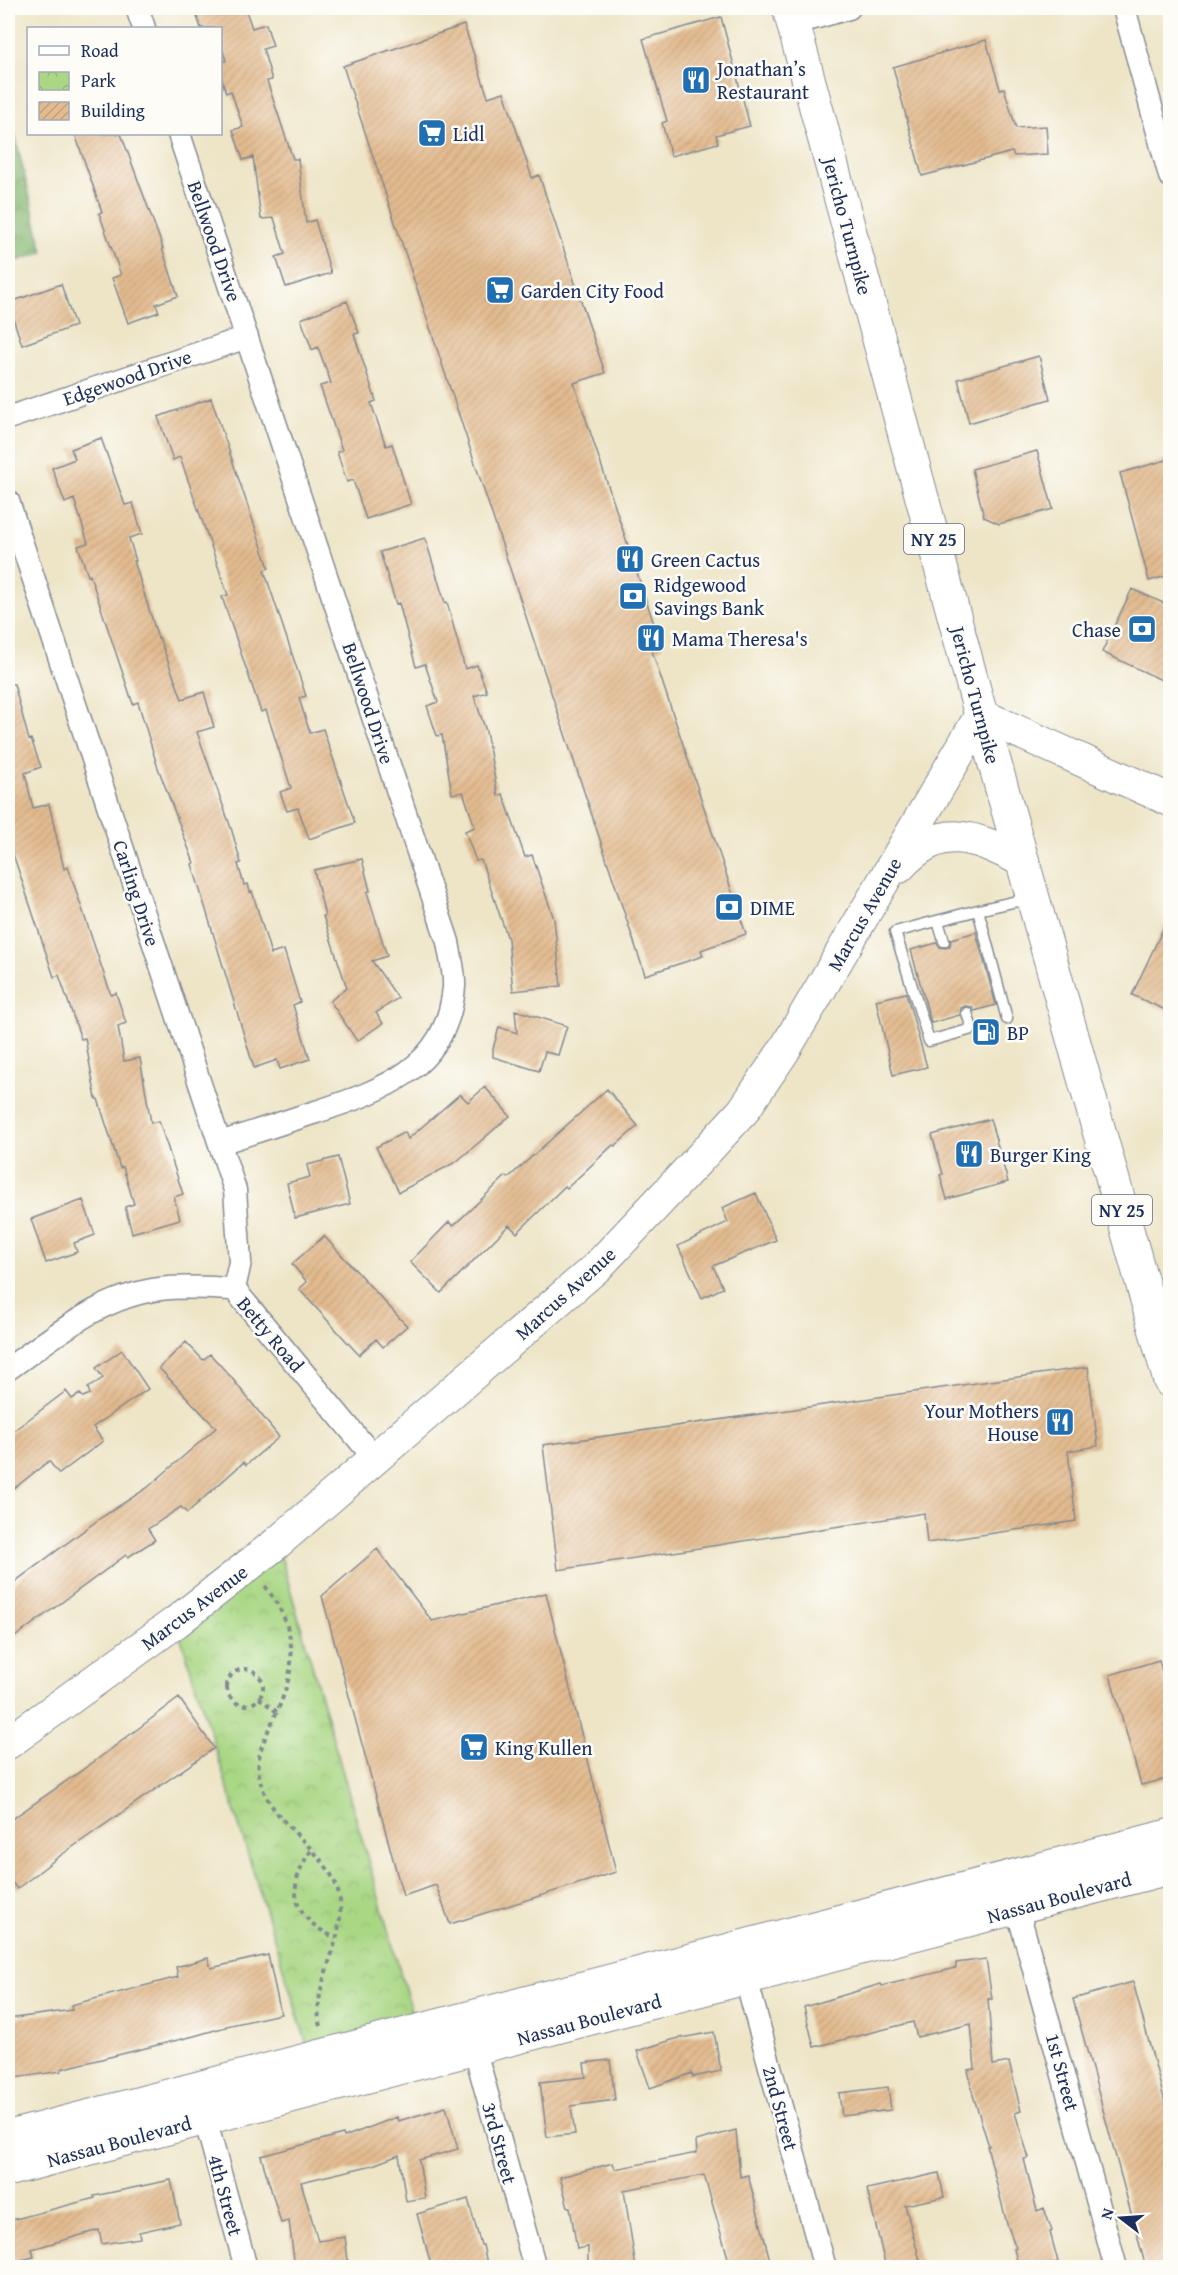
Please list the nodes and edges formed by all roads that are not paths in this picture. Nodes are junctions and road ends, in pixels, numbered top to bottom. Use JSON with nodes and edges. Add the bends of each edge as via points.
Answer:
{"nodes":[{"id":1,"x":137,"y":8,"type":"edge"},
{"id":2,"x":849,"y":8,"type":"edge"},
{"id":3,"x":1124,"y":8,"type":"edge"},
{"id":4,"x":791,"y":16,"type":"edge"},
{"id":5,"x":144,"y":27,"type":"edge"},
{"id":6,"x":179,"y":135,"type":"edge"},
{"id":7,"x":1170,"y":176,"type":"edge"},
{"id":8,"x":247,"y":337,"type":"junction"},
{"id":9,"x":8,"y":418,"type":"edge"},
{"id":10,"x":8,"y":501,"type":"edge"},
{"id":11,"x":981,"y":715,"type":"junction"},
{"id":12,"x":1170,"y":800,"type":"edge"},
{"id":13,"x":1023,"y":861,"type":"junction"},
{"id":14,"x":1033,"y":897,"type":"junction"},
{"id":15,"x":978,"y":910,"type":"junction"},
{"id":16,"x":862,"y":915,"type":"junction"},
{"id":17,"x":938,"y":921,"type":"junction"},
{"id":18,"x":944,"y":941,"type":"dead end"},
{"id":19,"x":967,"y":1013,"type":"dead end"},
{"id":20,"x":1007,"y":1019,"type":"dead end"},
{"id":21,"x":220,"y":1143,"type":"junction"},
{"id":22,"x":234,"y":1289,"type":"junction"},
{"id":23,"x":8,"y":1369,"type":"edge"},
{"id":24,"x":1170,"y":1381,"type":"edge"},
{"id":25,"x":375,"y":1459,"type":"junction"},
{"id":26,"x":8,"y":1743,"type":"edge"},
{"id":27,"x":1170,"y":1835,"type":"edge"},
{"id":28,"x":1170,"y":1868,"type":"edge"},
{"id":29,"x":1009,"y":1877,"type":"junction"},
{"id":30,"x":1017,"y":1908,"type":"junction"},
{"id":31,"x":737,"y":1948,"type":"junction"},
{"id":32,"x":746,"y":1978,"type":"junction"},
{"id":33,"x":466,"y":2018,"type":"junction"},
{"id":34,"x":474,"y":2049,"type":"junction"},
{"id":35,"x":197,"y":2088,"type":"junction"},
{"id":36,"x":205,"y":2119,"type":"junction"},
{"id":37,"x":8,"y":2137,"type":"edge"},
{"id":38,"x":8,"y":2170,"type":"edge"},
{"id":39,"x":246,"y":2268,"type":"edge"},
{"id":40,"x":535,"y":2268,"type":"edge"},
{"id":41,"x":825,"y":2268,"type":"edge"},
{"id":42,"x":1116,"y":2268,"type":"edge"}],
"edges":[{"from":1,"to":5,"type":"street"},
{"from":2,"to":4,"type":"street"},
{"from":3,"to":7,"type":"street"},
{"from":4,"to":11,"type":"main road","name":"Jericho Turnpike","number":"NY 25"},
{"from":6,"to":8,"type":"street","name":"Bellwood Drive"},
{"from":8,"to":9,"type":"street","name":"Edgewood Drive"},
{"from":8,"to":21,"type":"street","name":"Bellwood Drive","via":[[448,942],[454,986],[444,1030],[435,1046],[397,1080],[365,1096]]},
{"from":10,"to":21,"type":"street","name":"Carling Drive"},
{"from":11,"to":12,"type":"main road"},
{"from":11,"to":13,"type":"main road","name":"Jericho Turnpike","number":"NY 25"},
{"from":11,"to":16,"type":"main road","name":"Marcus Avenue"},
{"from":13,"to":14,"type":"main road","name":"Jericho Turnpike","number":"NY 25"},
{"from":13,"to":16,"type":"main road","via":[[962,837],[927,842],[900,866]]},
{"from":14,"to":15,"type":"lane"},
{"from":14,"to":24,"type":"main road","name":"Jericho Turnpike","number":"NY 25"},
{"from":15,"to":17,"type":"lane"},
{"from":15,"to":20,"type":"lane"},
{"from":16,"to":25,"type":"main road","name":"Marcus Avenue","via":[[785,1049],[735,1119],[597,1267]]},
{"from":17,"to":18,"type":"lane"},
{"from":17,"to":19,"type":"lane","via":[[895,932],[929,1041],[972,1029]]},
{"from":21,"to":22,"type":"street","name":"Carling Drive","via":[[236,1190],[240,1262]]},
{"from":22,"to":23,"type":"street","name":"Betty Road","via":[[160,1289],[133,1294],[79,1319]]},
{"from":22,"to":25,"type":"street","name":"Betty Road"},
{"from":25,"to":26,"type":"main road","name":"Marcus Avenue","via":[[250,1565]]},
{"from":27,"to":29,"type":"main road","name":"Nassau Boulevard"},
{"from":28,"to":30,"type":"main road","name":"Nassau Boulevard"},
{"from":29,"to":30,"type":"street","name":"1st Street"},
{"from":29,"to":31,"type":"main road","name":"Nassau Boulevard"},
{"from":30,"to":32,"type":"main road","name":"Nassau Boulevard"},
{"from":30,"to":42,"type":"street","name":"1st Street"},
{"from":31,"to":32,"type":"street","name":"2nd Street"},
{"from":31,"to":33,"type":"main road","name":"Nassau Boulevard"},
{"from":32,"to":34,"type":"main road","name":"Nassau Boulevard"},
{"from":32,"to":41,"type":"street","name":"2nd Street"},
{"from":33,"to":34,"type":"street","name":"3rd Street"},
{"from":33,"to":35,"type":"main road","name":"Nassau Boulevard"},
{"from":34,"to":36,"type":"main road","name":"Nassau Boulevard"},
{"from":34,"to":40,"type":"street","name":"3rd Street"},
{"from":35,"to":36,"type":"street","name":"4th Street"},
{"from":35,"to":37,"type":"main road","name":"Nassau Boulevard"},
{"from":36,"to":38,"type":"main road","name":"Nassau Boulevard"},
{"from":36,"to":39,"type":"street","name":"4th Street"}]}
